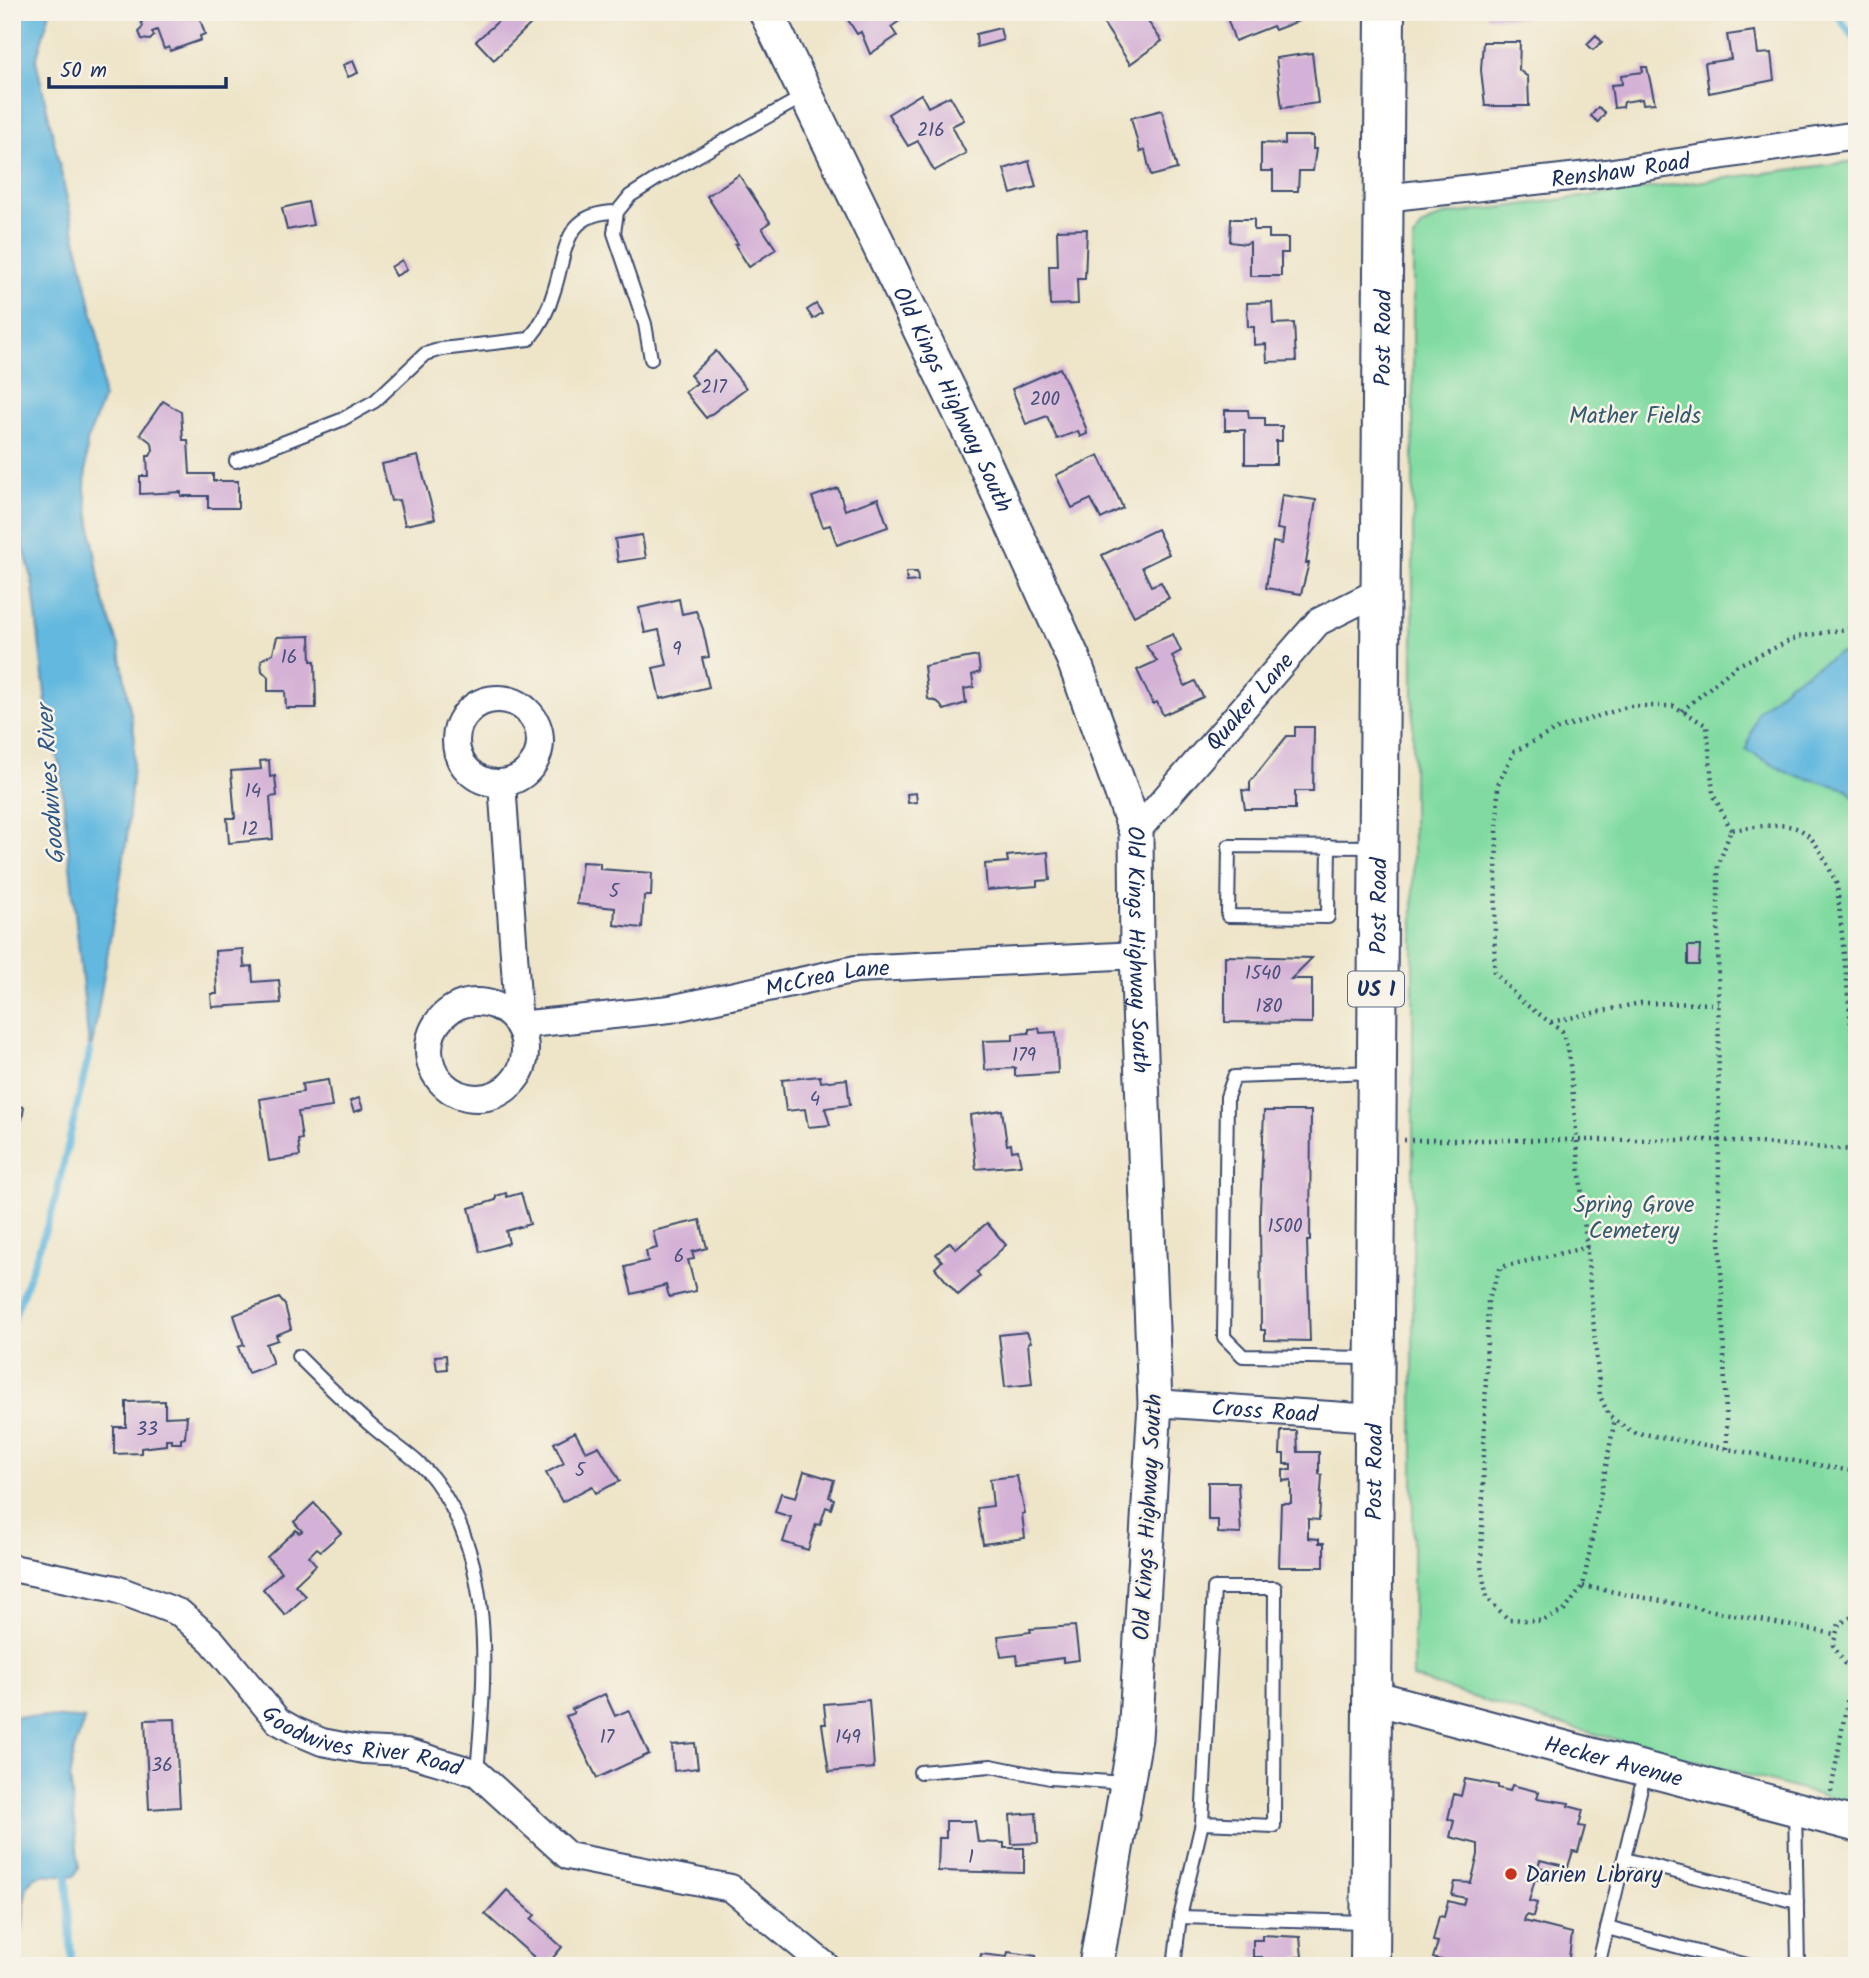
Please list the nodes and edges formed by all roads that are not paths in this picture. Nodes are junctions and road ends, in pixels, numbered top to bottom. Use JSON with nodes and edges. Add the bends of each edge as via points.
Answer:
{"nodes":[{"id":1,"x":766,"y":12,"type":"edge"},
{"id":2,"x":1385,"y":12,"type":"edge"},
{"id":3,"x":806,"y":94,"type":"junction"},
{"id":4,"x":1857,"y":135,"type":"edge"},
{"id":5,"x":1384,"y":198,"type":"junction"},
{"id":6,"x":617,"y":212,"type":"junction"},
{"id":7,"x":651,"y":359,"type":"dead end"},
{"id":8,"x":236,"y":461,"type":"dead end"},
{"id":9,"x":1378,"y":592,"type":"junction"},
{"id":10,"x":502,"y":783,"type":"dead end"},
{"id":11,"x":1136,"y":832,"type":"junction"},
{"id":12,"x":1329,"y":846,"type":"junction"},
{"id":13,"x":1377,"y":848,"type":"junction"},
{"id":14,"x":1137,"y":955,"type":"junction"},
{"id":15,"x":1375,"y":1072,"type":"junction"},
{"id":16,"x":298,"y":1356,"type":"dead end"},
{"id":17,"x":1374,"y":1358,"type":"junction"},
{"id":18,"x":1155,"y":1403,"type":"junction"},
{"id":19,"x":1374,"y":1419,"type":"junction"},
{"id":20,"x":12,"y":1568,"type":"edge"},
{"id":21,"x":1372,"y":1697,"type":"junction"},
{"id":22,"x":1645,"y":1771,"type":"junction"},
{"id":23,"x":920,"y":1772,"type":"dead end"},
{"id":24,"x":477,"y":1773,"type":"junction"},
{"id":25,"x":1127,"y":1783,"type":"junction"},
{"id":26,"x":1826,"y":1817,"type":"edge"},
{"id":27,"x":1202,"y":1823,"type":"junction"},
{"id":28,"x":1624,"y":1858,"type":"junction"},
{"id":29,"x":1797,"y":1902,"type":"junction"},
{"id":30,"x":1180,"y":1917,"type":"junction"},
{"id":31,"x":1370,"y":1922,"type":"junction"},
{"id":32,"x":1607,"y":1928,"type":"junction"},
{"id":33,"x":826,"y":1966,"type":"edge"},
{"id":34,"x":1096,"y":1966,"type":"edge"},
{"id":35,"x":1174,"y":1966,"type":"edge"},
{"id":36,"x":1370,"y":1966,"type":"edge"},
{"id":37,"x":1598,"y":1966,"type":"edge"},
{"id":38,"x":1751,"y":1966,"type":"edge"},
{"id":39,"x":1798,"y":1966,"type":"edge"}],
"edges":[{"from":1,"to":3,"type":"street","name":"Old Kings Highway South"},
{"from":2,"to":5,"type":"main road","name":"Post Road","number":"US 1"},
{"from":3,"to":6,"type":"lane","via":[[658,178],[630,196]]},
{"from":3,"to":11,"type":"street","name":"Old Kings Highway South","via":[[1073,658]]},
{"from":4,"to":5,"type":"street","name":"Renshaw Road","via":[[1606,173]]},
{"from":5,"to":9,"type":"main road","name":"Post Road","number":"US 1"},
{"from":6,"to":7,"type":"lane","via":[[614,233],[645,324]]},
{"from":6,"to":8,"type":"lane","via":[[603,212],[573,229],[539,328],[529,339],[425,354],[375,401],[341,420]]},
{"from":9,"to":11,"type":"street","name":"Quaker Lane","via":[[1318,622]]},
{"from":9,"to":13,"type":"main road","name":"Post Road","number":"US 1"},
{"from":10,"to":14,"type":"street","name":"McCrea Lane","via":[[519,1025],[670,1009],[856,969]]},
{"from":11,"to":14,"type":"street","name":"Old Kings Highway South"},
{"from":12,"to":12,"type":"lane","via":[[1228,846],[1228,916],[1328,917]]},
{"from":12,"to":13,"type":"lane"},
{"from":13,"to":15,"type":"main road","name":"Post Road","number":"US 1"},
{"from":14,"to":18,"type":"street","name":"Old Kings Highway South"},
{"from":15,"to":17,"type":"main road","name":"Post Road","number":"US 1"},
{"from":15,"to":17,"type":"lane","via":[[1234,1077],[1227,1097],[1224,1338],[1243,1356]]},
{"from":16,"to":24,"type":"lane","via":[[435,1480],[468,1541],[475,1566],[485,1674]]},
{"from":17,"to":19,"type":"main road","name":"Post Road","number":"US 1"},
{"from":18,"to":19,"type":"street","name":"Cross Road"},
{"from":18,"to":25,"type":"street","name":"Old Kings Highway South","via":[[1135,1738]]},
{"from":19,"to":21,"type":"main road","name":"Post Road","number":"US 1"},
{"from":20,"to":24,"type":"street","name":"Goodwives River Road","via":[[116,1589],[180,1613],[212,1641],[278,1721],[296,1731],[322,1742],[407,1752]]},
{"from":21,"to":22,"type":"street","name":"Hecker Avenue"},
{"from":21,"to":31,"type":"main road","name":"Post Road","number":"US 1"},
{"from":22,"to":26,"type":"street","name":"Hecker Avenue"},
{"from":22,"to":28,"type":"lane"},
{"from":23,"to":25,"type":"lane","via":[[991,1766],[1050,1778]]},
{"from":24,"to":33,"type":"street","name":"Goodwives River Road","via":[[568,1856],[731,1888]]},
{"from":25,"to":34,"type":"street","name":"Old Kings Highway South"},
{"from":26,"to":29,"type":"lane"},
{"from":27,"to":27,"type":"lane","via":[[1214,1588],[1275,1588],[1274,1826]]},
{"from":27,"to":30,"type":"lane"},
{"from":28,"to":29,"type":"lane"},
{"from":28,"to":32,"type":"lane"},
{"from":29,"to":39,"type":"lane"},
{"from":30,"to":31,"type":"lane"},
{"from":30,"to":35,"type":"lane"},
{"from":31,"to":36,"type":"main road","name":"Post Road","number":"US 1"},
{"from":32,"to":37,"type":"lane"},
{"from":32,"to":38,"type":"lane"}]}
